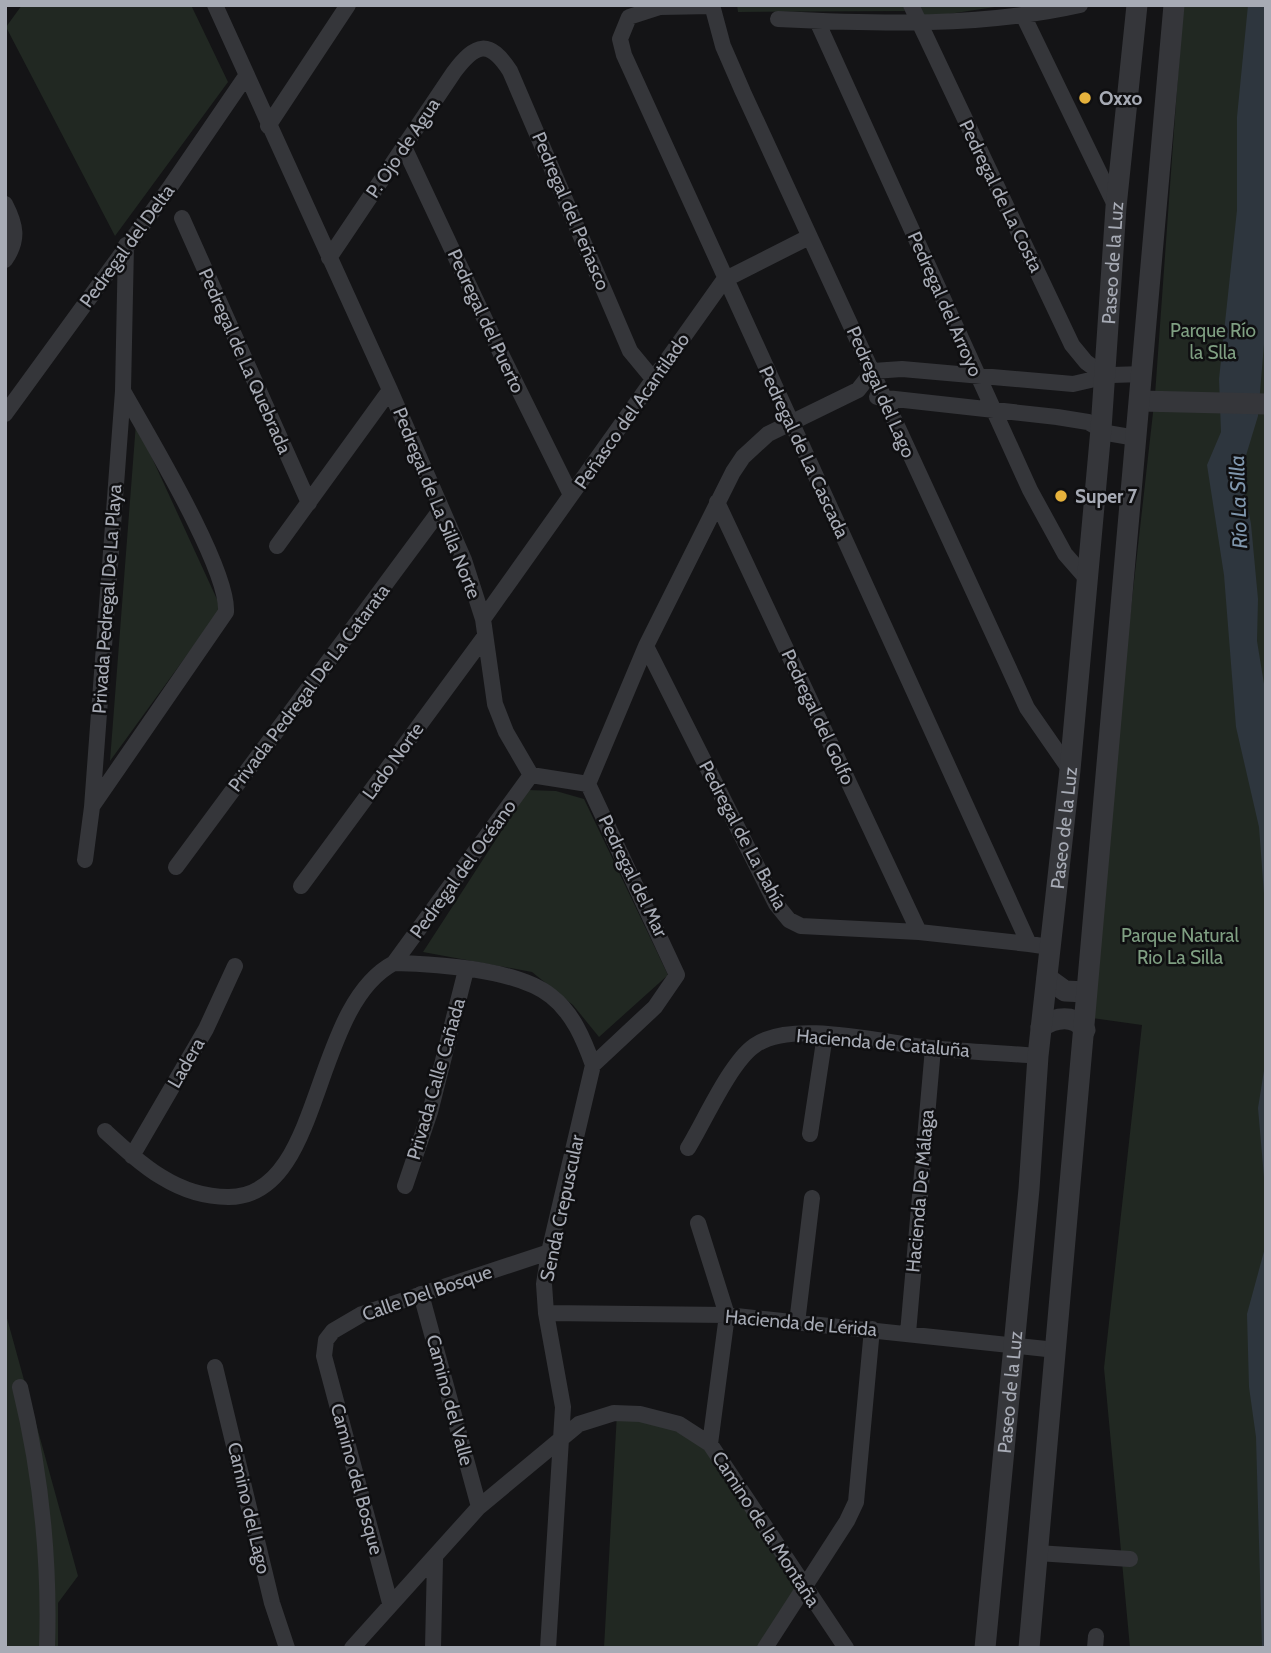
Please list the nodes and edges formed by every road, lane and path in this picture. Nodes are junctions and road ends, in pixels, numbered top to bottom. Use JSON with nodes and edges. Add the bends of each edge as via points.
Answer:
{"nodes":[{"id":1,"x":215,"y":5,"type":"edge"},
{"id":2,"x":348,"y":5,"type":"edge"},
{"id":3,"x":911,"y":5,"type":"edge"},
{"id":4,"x":1080,"y":5,"type":"edge"},
{"id":5,"x":1137,"y":5,"type":"edge"},
{"id":6,"x":1174,"y":5,"type":"edge"},
{"id":7,"x":712,"y":6,"type":"edge"},
{"id":8,"x":1024,"y":18,"type":"junction"},
{"id":9,"x":778,"y":19,"type":"dead end"},
{"id":10,"x":817,"y":21,"type":"junction"},
{"id":11,"x":918,"y":22,"type":"junction"},
{"id":12,"x":484,"y":48,"type":"joint"},
{"id":13,"x":246,"y":76,"type":"junction"},
{"id":14,"x":268,"y":126,"type":"junction"},
{"id":15,"x":403,"y":145,"type":"junction"},
{"id":16,"x":5,"y":204,"type":"edge"},
{"id":17,"x":1116,"y":207,"type":"junction"},
{"id":18,"x":182,"y":218,"type":"dead end"},
{"id":19,"x":809,"y":237,"type":"junction"},
{"id":20,"x":126,"y":245,"type":"junction"},
{"id":21,"x":329,"y":258,"type":"junction"},
{"id":22,"x":5,"y":260,"type":"edge"},
{"id":23,"x":724,"y":280,"type":"junction"},
{"id":24,"x":873,"y":371,"type":"junction"},
{"id":25,"x":1143,"y":374,"type":"junction"},
{"id":26,"x":977,"y":375,"type":"junction"},
{"id":27,"x":1105,"y":376,"type":"junction"},
{"id":28,"x":654,"y":380,"type":"junction"},
{"id":29,"x":390,"y":390,"type":"junction"},
{"id":30,"x":858,"y":390,"type":"junction"},
{"id":31,"x":122,"y":391,"type":"junction"},
{"id":32,"x":884,"y":399,"type":"junction"},
{"id":33,"x":1147,"y":401,"type":"junction"},
{"id":34,"x":1266,"y":404,"type":"edge"},
{"id":35,"x":993,"y":409,"type":"junction"},
{"id":36,"x":5,"y":414,"type":"edge"},
{"id":37,"x":791,"y":422,"type":"junction"},
{"id":38,"x":1101,"y":429,"type":"junction"},
{"id":39,"x":1136,"y":438,"type":"junction"},
{"id":40,"x":571,"y":495,"type":"junction"},
{"id":41,"x":717,"y":502,"type":"junction"},
{"id":42,"x":309,"y":503,"type":"junction"},
{"id":43,"x":441,"y":509,"type":"junction"},
{"id":44,"x":277,"y":547,"type":"dead end"},
{"id":45,"x":1086,"y":578,"type":"junction"},
{"id":46,"x":484,"y":627,"type":"junction"},
{"id":47,"x":646,"y":646,"type":"junction"},
{"id":48,"x":1070,"y":770,"type":"junction"},
{"id":49,"x":531,"y":775,"type":"junction"},
{"id":50,"x":588,"y":783,"type":"junction"},
{"id":51,"x":92,"y":807,"type":"junction"},
{"id":52,"x":85,"y":860,"type":"dead end"},
{"id":53,"x":176,"y":867,"type":"dead end"},
{"id":54,"x":301,"y":886,"type":"dead end"},
{"id":55,"x":919,"y":932,"type":"junction"},
{"id":56,"x":1029,"y":944,"type":"junction"},
{"id":57,"x":1050,"y":947,"type":"junction"},
{"id":58,"x":394,"y":963,"type":"junction"},
{"id":59,"x":235,"y":966,"type":"dead end"},
{"id":60,"x":467,"y":970,"type":"junction"},
{"id":61,"x":1047,"y":978,"type":"junction"},
{"id":62,"x":1086,"y":992,"type":"junction"},
{"id":63,"x":1041,"y":1027,"type":"junction"},
{"id":64,"x":1085,"y":1030,"type":"junction"},
{"id":65,"x":825,"y":1035,"type":"junction"},
{"id":66,"x":933,"y":1048,"type":"junction"},
{"id":67,"x":1038,"y":1056,"type":"junction"},
{"id":68,"x":593,"y":1065,"type":"junction"},
{"id":69,"x":105,"y":1131,"type":"dead end"},
{"id":70,"x":810,"y":1134,"type":"dead end"},
{"id":71,"x":688,"y":1148,"type":"dead end"},
{"id":72,"x":132,"y":1156,"type":"junction"},
{"id":73,"x":405,"y":1186,"type":"dead end"},
{"id":74,"x":812,"y":1198,"type":"dead end"},
{"id":75,"x":698,"y":1223,"type":"dead end"},
{"id":76,"x":549,"y":1252,"type":"junction"},
{"id":77,"x":421,"y":1294,"type":"junction"},
{"id":78,"x":546,"y":1313,"type":"junction"},
{"id":79,"x":727,"y":1315,"type":"junction"},
{"id":80,"x":797,"y":1324,"type":"junction"},
{"id":81,"x":872,"y":1329,"type":"junction"},
{"id":82,"x":908,"y":1333,"type":"junction"},
{"id":83,"x":1014,"y":1343,"type":"junction"},
{"id":84,"x":1056,"y":1350,"type":"junction"},
{"id":85,"x":324,"y":1356,"type":"joint"},
{"id":86,"x":215,"y":1367,"type":"dead end"},
{"id":87,"x":20,"y":1387,"type":"dead end"},
{"id":88,"x":562,"y":1436,"type":"junction"},
{"id":89,"x":710,"y":1444,"type":"junction"},
{"id":90,"x":479,"y":1507,"type":"junction"},
{"id":91,"x":1037,"y":1553,"type":"junction"},
{"id":92,"x":435,"y":1559,"type":"junction"},
{"id":93,"x":1130,"y":1559,"type":"dead end"},
{"id":94,"x":802,"y":1586,"type":"junction"},
{"id":95,"x":390,"y":1603,"type":"junction"},
{"id":96,"x":47,"y":1648,"type":"edge"},
{"id":97,"x":287,"y":1648,"type":"edge"},
{"id":98,"x":352,"y":1648,"type":"edge"},
{"id":99,"x":433,"y":1648,"type":"edge"},
{"id":100,"x":548,"y":1648,"type":"edge"},
{"id":101,"x":765,"y":1648,"type":"edge"},
{"id":102,"x":846,"y":1648,"type":"edge"},
{"id":103,"x":985,"y":1648,"type":"edge"},
{"id":104,"x":1029,"y":1648,"type":"edge"}],
"edges":[{"from":1,"to":13,"type":"street","name":"Pedregal de La Silla Norte"},
{"from":2,"to":14,"type":"street"},
{"from":3,"to":11,"type":"street","name":"Pedregal de La Costa"},
{"from":4,"to":8,"type":"street"},
{"from":5,"to":17,"type":"street","name":"Paseo de la Luz"},
{"from":6,"to":25,"type":"street","name":"Paseo de la Luz"},
{"from":7,"to":19,"type":"street","name":"Pedregal del Lago","via":[[723,46]]},
{"from":7,"to":23,"type":"street","name":"Pedregal de La Cascada","via":[[643,10],[629,17],[620,39]]},
{"from":8,"to":11,"type":"street"},
{"from":8,"to":17,"type":"street"},
{"from":9,"to":10,"type":"street"},
{"from":10,"to":11,"type":"street"},
{"from":10,"to":26,"type":"street","name":"Pedregal del Arroyo"},
{"from":11,"to":27,"type":"street","name":"Pedregal de La Costa","via":[[1072,345]]},
{"from":12,"to":15,"type":"street","name":"P. Ojo de Agua","via":[[464,58]]},
{"from":12,"to":28,"type":"street","name":"Pedregal del Peñasco","via":[[502,58],[510,71],[631,351]]},
{"from":13,"to":14,"type":"street","name":"Pedregal de La Silla Norte"},
{"from":13,"to":20,"type":"street","name":"Pedregal del Delta"},
{"from":14,"to":21,"type":"street","name":"Pedregal de La Silla Norte"},
{"from":15,"to":21,"type":"street","name":"P. Ojo de Agua"},
{"from":15,"to":40,"type":"street","name":"Pedregal del Puerto"},
{"from":16,"to":22,"type":"street","via":[[16,232]]},
{"from":17,"to":27,"type":"street","name":"Paseo de la Luz"},
{"from":18,"to":42,"type":"street","name":"Pedregal de La Quebrada"},
{"from":19,"to":23,"type":"street","name":"Peñasco del Acantilado"},
{"from":19,"to":24,"type":"street","name":"Pedregal del Lago"},
{"from":20,"to":31,"type":"street","name":"Privada Pedregal De La Playa"},
{"from":20,"to":36,"type":"street","name":"Pedregal del Delta"},
{"from":21,"to":29,"type":"street","name":"Pedregal de La Silla Norte"},
{"from":23,"to":28,"type":"street","name":"Peñasco del Acantilado"},
{"from":23,"to":37,"type":"street","name":"Pedregal de La Cascada"},
{"from":24,"to":26,"type":"street"},
{"from":24,"to":30,"type":"street"},
{"from":24,"to":32,"type":"street","name":"Pedregal del Lago"},
{"from":25,"to":27,"type":"street"},
{"from":25,"to":33,"type":"street","name":"Paseo de la Luz"},
{"from":26,"to":27,"type":"street","via":[[1073,384]]},
{"from":26,"to":35,"type":"street","name":"Pedregal del Arroyo"},
{"from":27,"to":38,"type":"street","name":"Paseo de la Luz"},
{"from":28,"to":40,"type":"street","name":"Peñasco del Acantilado"},
{"from":29,"to":42,"type":"street"},
{"from":29,"to":43,"type":"street","name":"Pedregal de La Silla Norte"},
{"from":30,"to":32,"type":"street"},
{"from":30,"to":37,"type":"street"},
{"from":31,"to":51,"type":"street","name":"Privada Pedregal De La Playa"},
{"from":31,"to":51,"type":"street","name":"Privada Pedregal De La Playa","via":[[172,478],[225,589],[226,612]]},
{"from":32,"to":35,"type":"street"},
{"from":32,"to":48,"type":"street","name":"Pedregal del Lago","via":[[1027,708]]},
{"from":33,"to":34,"type":"street"},
{"from":33,"to":39,"type":"street","name":"Paseo de la Luz"},
{"from":35,"to":38,"type":"street","via":[[1088,422]]},
{"from":35,"to":45,"type":"street","name":"Pedregal del Arroyo","via":[[1055,536]]},
{"from":37,"to":41,"type":"street","via":[[743,457]]},
{"from":37,"to":56,"type":"street","name":"Pedregal de La Cascada"},
{"from":38,"to":39,"type":"street"},
{"from":38,"to":45,"type":"street","name":"Paseo de la Luz"},
{"from":39,"to":62,"type":"street","name":"Paseo de la Luz"},
{"from":40,"to":46,"type":"street","name":"Peñasco del Acantilado"},
{"from":41,"to":47,"type":"street"},
{"from":41,"to":55,"type":"street","name":"Pedregal del Golfo"},
{"from":42,"to":44,"type":"street"},
{"from":43,"to":46,"type":"street","name":"Pedregal de La Silla Norte","via":[[464,560]]},
{"from":43,"to":53,"type":"street","name":"Privada Pedregal De La Catarata"},
{"from":45,"to":48,"type":"street","name":"Paseo de la Luz"},
{"from":46,"to":49,"type":"street","name":"Pedregal de La Silla Norte","via":[[495,704]]},
{"from":46,"to":54,"type":"street","name":"Lado Norte"},
{"from":47,"to":50,"type":"street"},
{"from":47,"to":55,"type":"street","name":"Pedregal de La Bahía","via":[[784,915],[801,926]]},
{"from":48,"to":57,"type":"street","name":"Paseo de la Luz"},
{"from":49,"to":50,"type":"street"},
{"from":49,"to":58,"type":"street","name":"Pedregal del Océano"},
{"from":50,"to":68,"type":"street","name":"Pedregal del Mar","via":[[677,969],[676,980],[655,1007]]},
{"from":51,"to":52,"type":"street","name":"Privada Pedregal De La Playa"},
{"from":55,"to":56,"type":"street","name":"Pedregal de La Bahía"},
{"from":56,"to":57,"type":"street"},
{"from":57,"to":61,"type":"street","name":"Paseo de la Luz"},
{"from":58,"to":60,"type":"street","name":"Pedregal del Océano"},
{"from":58,"to":72,"type":"street","name":"Pedregal del Océano","via":[[367,984],[354,1004],[331,1050],[292,1156],[261,1190],[211,1197],[182,1189]]},
{"from":59,"to":72,"type":"street","name":"Ladera","via":[[210,1022]]},
{"from":60,"to":68,"type":"street","name":"Pedregal del Océano","via":[[530,984],[552,997],[570,1016]]},
{"from":60,"to":73,"type":"street","name":"Privada Calle Cañada","via":[[430,1112]]},
{"from":61,"to":62,"type":"street","via":[[1065,991]]},
{"from":61,"to":63,"type":"street","name":"Paseo de la Luz"},
{"from":62,"to":64,"type":"street","name":"Paseo de la Luz"},
{"from":63,"to":64,"type":"street","via":[[1055,1018],[1081,1023]]},
{"from":63,"to":67,"type":"street","name":"Paseo de la Luz"},
{"from":64,"to":84,"type":"street","name":"Paseo de la Luz"},
{"from":65,"to":66,"type":"street","name":"Hacienda de Cataluña"},
{"from":65,"to":70,"type":"street"},
{"from":65,"to":71,"type":"street","name":"Hacienda de Cataluña","via":[[775,1036],[756,1044],[738,1062]]},
{"from":66,"to":67,"type":"street","name":"Hacienda de Cataluña"},
{"from":66,"to":82,"type":"street","name":"Hacienda De Málaga"},
{"from":67,"to":83,"type":"street","name":"Paseo de la Luz"},
{"from":68,"to":76,"type":"street","name":"Senda Crepuscular"},
{"from":69,"to":72,"type":"street","name":"Pedregal del Océano"},
{"from":74,"to":80,"type":"street"},
{"from":75,"to":79,"type":"street"},
{"from":76,"to":77,"type":"street","name":"Calle Del Bosque"},
{"from":76,"to":78,"type":"street","name":"Senda Crepuscular"},
{"from":77,"to":85,"type":"street","name":"Calle Del Bosque","via":[[348,1321],[326,1340]]},
{"from":77,"to":90,"type":"street","name":"Camino del Valle"},
{"from":78,"to":79,"type":"street","name":"Hacienda de Lérida"},
{"from":78,"to":88,"type":"street","name":"Senda Crepuscular","via":[[563,1407]]},
{"from":79,"to":80,"type":"street","name":"Hacienda de Lérida"},
{"from":79,"to":89,"type":"street"},
{"from":80,"to":81,"type":"street","name":"Hacienda de Lérida"},
{"from":81,"to":82,"type":"street","name":"Hacienda de Lérida"},
{"from":81,"to":94,"type":"street","via":[[856,1502]]},
{"from":82,"to":83,"type":"street","name":"Hacienda de Lérida"},
{"from":83,"to":84,"type":"street","name":"Hacienda de Lérida"},
{"from":83,"to":103,"type":"street","name":"Paseo de la Luz"},
{"from":84,"to":91,"type":"street","name":"Paseo de la Luz"},
{"from":85,"to":95,"type":"street","name":"Camino del Bosque"},
{"from":86,"to":97,"type":"street","name":"Camino del Lago"},
{"from":87,"to":96,"type":"street","via":[[38,1466],[49,1592]]},
{"from":88,"to":89,"type":"street","name":"Camino de la Montaña","via":[[596,1417],[640,1414],[679,1424]]},
{"from":88,"to":90,"type":"street","name":"Camino de la Montaña"},
{"from":88,"to":100,"type":"street","name":"Senda Crepuscular"},
{"from":89,"to":94,"type":"street","name":"Camino de la Montaña"},
{"from":90,"to":92,"type":"street","name":"Camino de la Montaña"},
{"from":91,"to":93,"type":"street"},
{"from":91,"to":104,"type":"street","name":"Paseo de la Luz"},
{"from":92,"to":95,"type":"street","name":"Camino de la Montaña"},
{"from":92,"to":99,"type":"street"},
{"from":94,"to":101,"type":"street"},
{"from":94,"to":102,"type":"street","name":"Camino de la Montaña"},
{"from":95,"to":98,"type":"street","name":"Camino de la Montaña"}]}
